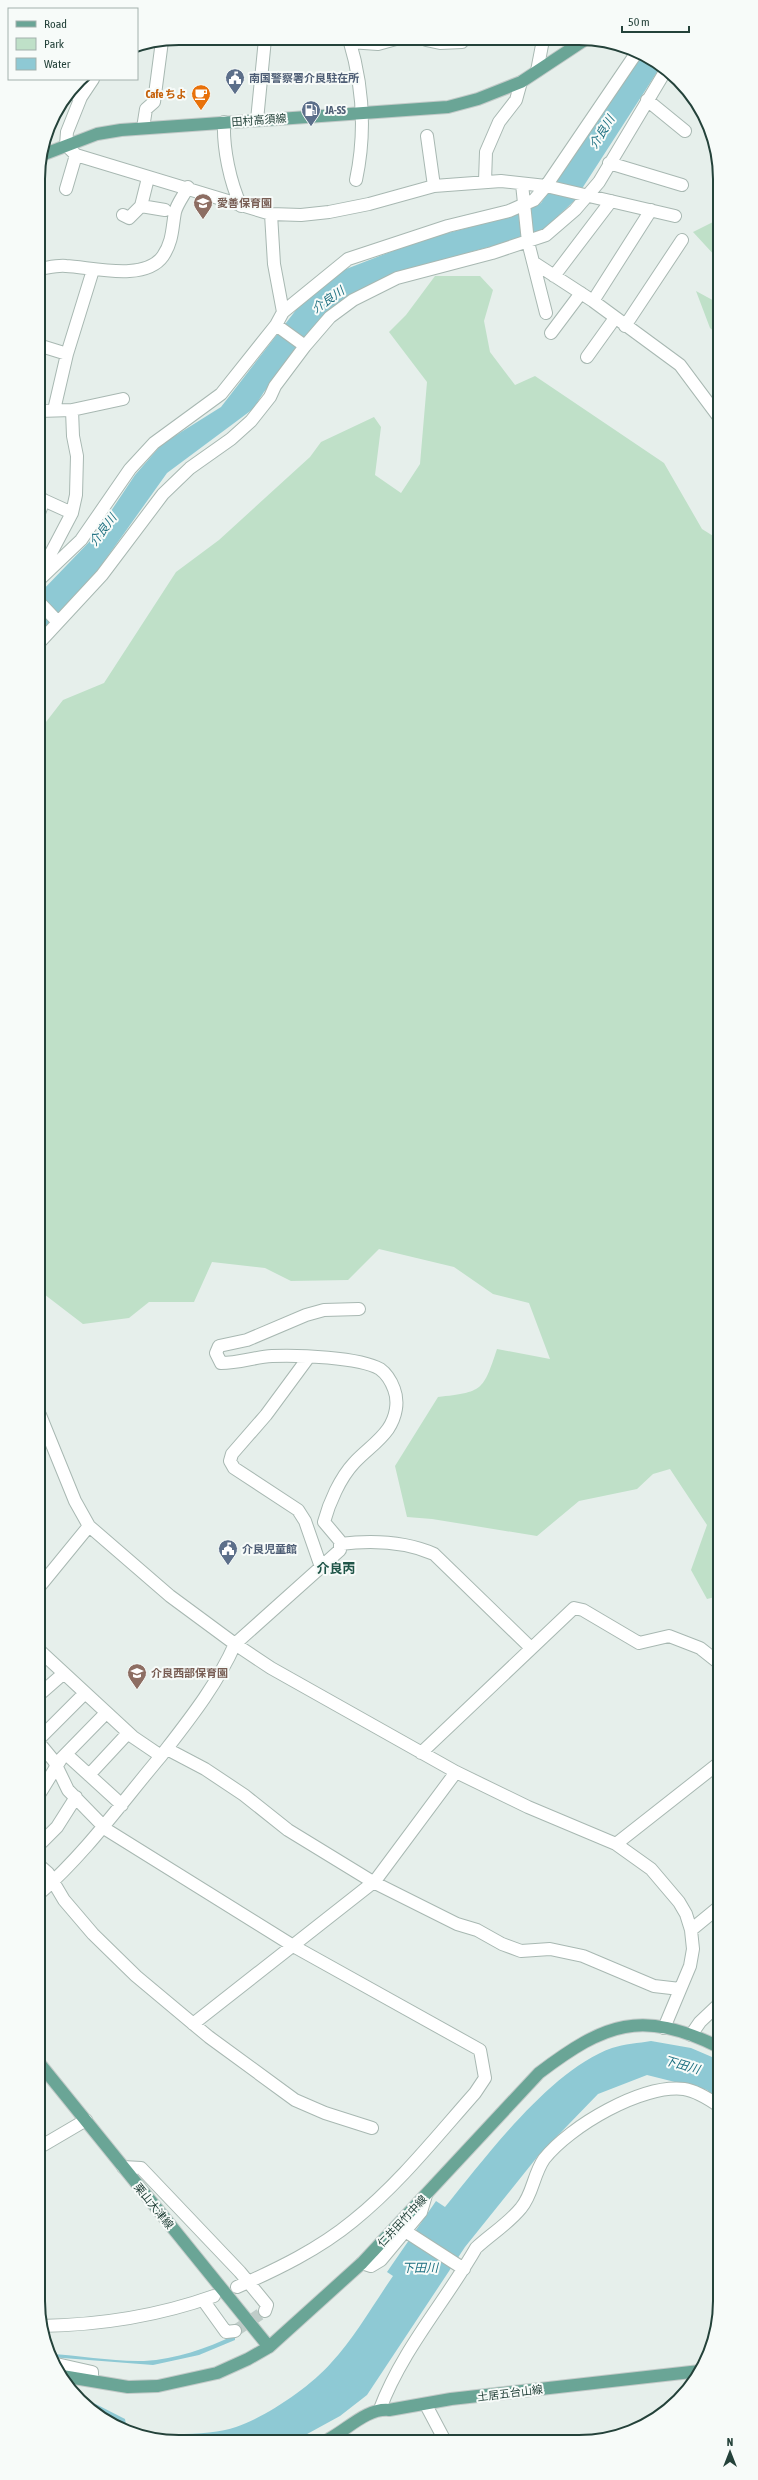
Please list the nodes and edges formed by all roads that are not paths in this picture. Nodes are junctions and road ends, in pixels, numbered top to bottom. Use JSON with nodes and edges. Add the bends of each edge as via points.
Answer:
{"nodes":[{"id":1,"x":264,"y":45,"type":"edge"},
{"id":2,"x":350,"y":45,"type":"edge"},
{"id":3,"x":542,"y":45,"type":"edge"},
{"id":4,"x":577,"y":45,"type":"edge"},
{"id":5,"x":161,"y":47,"type":"edge"},
{"id":6,"x":634,"y":57,"type":"edge"},
{"id":7,"x":537,"y":71,"type":"junction"},
{"id":8,"x":663,"y":75,"type":"edge"},
{"id":9,"x":92,"y":80,"type":"edge"},
{"id":10,"x":521,"y":82,"type":"junction"},
{"id":11,"x":76,"y":95,"type":"edge"},
{"id":12,"x":647,"y":100,"type":"junction"},
{"id":13,"x":363,"y":113,"type":"junction"},
{"id":14,"x":257,"y":120,"type":"junction"},
{"id":15,"x":224,"y":122,"type":"junction"},
{"id":16,"x":143,"y":128,"type":"junction"},
{"id":17,"x":685,"y":131,"type":"dead end"},
{"id":18,"x":427,"y":136,"type":"dead end"},
{"id":19,"x":66,"y":145,"type":"junction"},
{"id":20,"x":48,"y":152,"type":"edge"},
{"id":21,"x":76,"y":155,"type":"junction"},
{"id":22,"x":609,"y":163,"type":"junction"},
{"id":23,"x":148,"y":178,"type":"junction"},
{"id":24,"x":356,"y":180,"type":"dead end"},
{"id":25,"x":485,"y":181,"type":"junction"},
{"id":26,"x":522,"y":184,"type":"junction"},
{"id":27,"x":434,"y":186,"type":"junction"},
{"id":28,"x":682,"y":186,"type":"dead end"},
{"id":29,"x":188,"y":187,"type":"junction"},
{"id":30,"x":548,"y":187,"type":"junction"},
{"id":31,"x":66,"y":189,"type":"dead end"},
{"id":32,"x":584,"y":195,"type":"junction"},
{"id":33,"x":611,"y":201,"type":"junction"},
{"id":34,"x":140,"y":206,"type":"junction"},
{"id":35,"x":241,"y":206,"type":"junction"},
{"id":36,"x":523,"y":206,"type":"junction"},
{"id":37,"x":165,"y":210,"type":"dead end"},
{"id":38,"x":651,"y":210,"type":"junction"},
{"id":39,"x":271,"y":214,"type":"junction"},
{"id":40,"x":123,"y":215,"type":"dead end"},
{"id":41,"x":675,"y":216,"type":"dead end"},
{"id":42,"x":528,"y":240,"type":"junction"},
{"id":43,"x":682,"y":240,"type":"dead end"},
{"id":44,"x":533,"y":262,"type":"junction"},
{"id":45,"x":45,"y":268,"type":"edge"},
{"id":46,"x":93,"y":270,"type":"junction"},
{"id":47,"x":554,"y":276,"type":"junction"},
{"id":48,"x":581,"y":293,"type":"junction"},
{"id":49,"x":593,"y":301,"type":"junction"},
{"id":50,"x":283,"y":312,"type":"junction"},
{"id":51,"x":546,"y":313,"type":"dead end"},
{"id":52,"x":615,"y":318,"type":"junction"},
{"id":53,"x":278,"y":326,"type":"junction"},
{"id":54,"x":625,"y":326,"type":"junction"},
{"id":55,"x":551,"y":333,"type":"dead end"},
{"id":56,"x":304,"y":345,"type":"junction"},
{"id":57,"x":45,"y":347,"type":"edge"},
{"id":58,"x":67,"y":354,"type":"junction"},
{"id":59,"x":588,"y":357,"type":"dead end"},
{"id":60,"x":123,"y":399,"type":"dead end"},
{"id":61,"x":713,"y":409,"type":"edge"},
{"id":62,"x":54,"y":410,"type":"junction"},
{"id":63,"x":72,"y":410,"type":"junction"},
{"id":64,"x":45,"y":411,"type":"edge"},
{"id":65,"x":45,"y":501,"type":"edge"},
{"id":66,"x":72,"y":512,"type":"junction"},
{"id":67,"x":45,"y":565,"type":"edge"},
{"id":68,"x":45,"y":574,"type":"edge"},
{"id":69,"x":45,"y":608,"type":"edge"},
{"id":70,"x":56,"y":619,"type":"junction"},
{"id":71,"x":45,"y":635,"type":"edge"},
{"id":72,"x":359,"y":1309,"type":"dead end"},
{"id":73,"x":308,"y":1358,"type":"junction"},
{"id":74,"x":45,"y":1427,"type":"edge"},
{"id":75,"x":89,"y":1526,"type":"junction"},
{"id":76,"x":340,"y":1544,"type":"junction"},
{"id":77,"x":321,"y":1567,"type":"junction"},
{"id":78,"x":45,"y":1580,"type":"edge"},
{"id":79,"x":235,"y":1644,"type":"junction"},
{"id":80,"x":531,"y":1648,"type":"junction"},
{"id":81,"x":45,"y":1656,"type":"edge"},
{"id":82,"x":713,"y":1658,"type":"edge"},
{"id":83,"x":64,"y":1673,"type":"junction"},
{"id":84,"x":45,"y":1690,"type":"edge"},
{"id":85,"x":85,"y":1693,"type":"junction"},
{"id":86,"x":106,"y":1713,"type":"junction"},
{"id":87,"x":45,"y":1733,"type":"edge"},
{"id":88,"x":128,"y":1733,"type":"junction"},
{"id":89,"x":45,"y":1751,"type":"edge"},
{"id":90,"x":164,"y":1752,"type":"junction"},
{"id":91,"x":421,"y":1752,"type":"junction"},
{"id":92,"x":66,"y":1754,"type":"junction"},
{"id":93,"x":56,"y":1766,"type":"junction"},
{"id":94,"x":713,"y":1768,"type":"edge"},
{"id":95,"x":456,"y":1772,"type":"junction"},
{"id":96,"x":90,"y":1775,"type":"junction"},
{"id":97,"x":45,"y":1785,"type":"edge"},
{"id":98,"x":76,"y":1797,"type":"junction"},
{"id":99,"x":122,"y":1805,"type":"junction"},
{"id":100,"x":104,"y":1825,"type":"junction"},
{"id":101,"x":45,"y":1839,"type":"edge"},
{"id":102,"x":616,"y":1844,"type":"junction"},
{"id":103,"x":45,"y":1870,"type":"edge"},
{"id":104,"x":54,"y":1881,"type":"junction"},
{"id":105,"x":373,"y":1882,"type":"junction"},
{"id":106,"x":45,"y":1889,"type":"edge"},
{"id":107,"x":713,"y":1912,"type":"edge"},
{"id":108,"x":691,"y":1930,"type":"junction"},
{"id":109,"x":292,"y":1945,"type":"junction"},
{"id":110,"x":680,"y":1989,"type":"junction"},
{"id":111,"x":713,"y":2010,"type":"edge"},
{"id":112,"x":193,"y":2024,"type":"junction"},
{"id":113,"x":664,"y":2028,"type":"junction"},
{"id":114,"x":691,"y":2035,"type":"junction"},
{"id":115,"x":713,"y":2044,"type":"edge"},
{"id":116,"x":45,"y":2070,"type":"edge"},
{"id":117,"x":713,"y":2101,"type":"edge"},
{"id":118,"x":86,"y":2120,"type":"junction"},
{"id":119,"x":372,"y":2128,"type":"dead end"},
{"id":120,"x":45,"y":2144,"type":"edge"},
{"id":121,"x":123,"y":2167,"type":"junction"},
{"id":122,"x":426,"y":2195,"type":"junction"},
{"id":123,"x":406,"y":2232,"type":"junction"},
{"id":124,"x":362,"y":2263,"type":"junction"},
{"id":125,"x":462,"y":2268,"type":"junction"},
{"id":126,"x":249,"y":2282,"type":"junction"},
{"id":127,"x":237,"y":2287,"type":"dead end"},
{"id":128,"x":266,"y":2311,"type":"dead end"},
{"id":129,"x":47,"y":2325,"type":"edge"},
{"id":130,"x":235,"y":2331,"type":"dead end"},
{"id":131,"x":269,"y":2346,"type":"junction"},
{"id":132,"x":61,"y":2364,"type":"edge"},
{"id":133,"x":693,"y":2372,"type":"edge"},
{"id":134,"x":69,"y":2377,"type":"edge"},
{"id":135,"x":92,"y":2380,"type":"junction"},
{"id":136,"x":426,"y":2405,"type":"junction"},
{"id":137,"x":380,"y":2409,"type":"junction"},
{"id":138,"x":337,"y":2435,"type":"edge"},
{"id":139,"x":442,"y":2435,"type":"edge"}],
"edges":[{"from":1,"to":14,"type":"street"},
{"from":2,"to":13,"type":"street"},
{"from":3,"to":7,"type":"street"},
{"from":4,"to":7,"type":"main road","name":"田村高須線"},
{"from":5,"to":16,"type":"street","via":[[154,102],[146,109]]},
{"from":6,"to":30,"type":"street"},
{"from":7,"to":10,"type":"main road","name":"田村高須線"},
{"from":8,"to":12,"type":"street"},
{"from":9,"to":11,"type":"street"},
{"from":10,"to":13,"type":"main road","name":"田村高須線","via":[[478,99],[448,107]]},
{"from":10,"to":25,"type":"street","via":[[516,100],[500,122],[486,152]]},
{"from":11,"to":19,"type":"street"},
{"from":12,"to":17,"type":"street"},
{"from":12,"to":22,"type":"street"},
{"from":13,"to":14,"type":"main road","name":"田村高須線"},
{"from":13,"to":24,"type":"street","via":[[362,154]]},
{"from":14,"to":15,"type":"main road","name":"田村高須線"},
{"from":15,"to":16,"type":"main road","name":"田村高須線"},
{"from":15,"to":35,"type":"street","via":[[223,137],[236,196]]},
{"from":16,"to":19,"type":"main road","name":"田村高須線","via":[[97,134]]},
{"from":18,"to":27,"type":"street"},
{"from":19,"to":20,"type":"main road","name":"田村高須線"},
{"from":19,"to":21,"type":"street"},
{"from":21,"to":23,"type":"street"},
{"from":21,"to":31,"type":"street"},
{"from":22,"to":28,"type":"street"},
{"from":22,"to":32,"type":"street","via":[[599,182]]},
{"from":23,"to":29,"type":"street"},
{"from":23,"to":34,"type":"street"},
{"from":25,"to":26,"type":"street"},
{"from":25,"to":27,"type":"street"},
{"from":26,"to":30,"type":"street"},
{"from":26,"to":36,"type":"street"},
{"from":27,"to":39,"type":"street","via":[[329,212],[301,216]]},
{"from":29,"to":35,"type":"street"},
{"from":29,"to":46,"type":"street","via":[[175,210],[174,230],[162,257],[150,266],[127,271]]},
{"from":30,"to":32,"type":"street"},
{"from":30,"to":36,"type":"street"},
{"from":32,"to":33,"type":"street"},
{"from":32,"to":42,"type":"street","via":[[575,210],[546,235]]},
{"from":33,"to":38,"type":"street"},
{"from":33,"to":47,"type":"street"},
{"from":34,"to":37,"type":"street"},
{"from":34,"to":40,"type":"street","via":[[129,218]]},
{"from":35,"to":39,"type":"street"},
{"from":36,"to":42,"type":"street"},
{"from":36,"to":50,"type":"street","via":[[448,226],[348,259]]},
{"from":38,"to":41,"type":"street"},
{"from":38,"to":49,"type":"street"},
{"from":39,"to":50,"type":"street","via":[[274,264]]},
{"from":42,"to":44,"type":"street"},
{"from":42,"to":56,"type":"street","via":[[397,278],[353,300],[330,317]]},
{"from":43,"to":54,"type":"street"},
{"from":44,"to":47,"type":"street"},
{"from":44,"to":51,"type":"street"},
{"from":45,"to":46,"type":"street","via":[[65,266]]},
{"from":46,"to":58,"type":"street"},
{"from":47,"to":48,"type":"street"},
{"from":48,"to":49,"type":"street"},
{"from":48,"to":55,"type":"street"},
{"from":49,"to":52,"type":"street"},
{"from":50,"to":53,"type":"street"},
{"from":52,"to":54,"type":"street"},
{"from":52,"to":59,"type":"street"},
{"from":53,"to":56,"type":"street"},
{"from":53,"to":68,"type":"street","via":[[221,394],[154,443],[130,469],[81,540]]},
{"from":54,"to":61,"type":"street","via":[[680,365]]},
{"from":56,"to":70,"type":"street","via":[[251,421],[231,439],[190,468],[168,489],[102,575]]},
{"from":57,"to":58,"type":"street"},
{"from":58,"to":62,"type":"street"},
{"from":60,"to":63,"type":"street"},
{"from":62,"to":63,"type":"street"},
{"from":62,"to":64,"type":"street"},
{"from":63,"to":66,"type":"street","via":[[72,436],[77,456],[76,495]]},
{"from":65,"to":66,"type":"street"},
{"from":66,"to":67,"type":"street"},
{"from":69,"to":70,"type":"street"},
{"from":70,"to":71,"type":"street"},
{"from":72,"to":73,"type":"street","via":[[324,1310],[306,1315],[271,1331],[219,1346],[216,1353],[221,1363],[271,1356]]},
{"from":73,"to":76,"type":"street","via":[[355,1361],[371,1365],[390,1379],[396,1396],[396,1416],[388,1429],[353,1464],[327,1510],[324,1522]]},
{"from":73,"to":77,"type":"street","via":[[266,1415],[232,1454],[230,1461],[234,1468],[298,1510],[305,1521]]},
{"from":74,"to":75,"type":"street","via":[[75,1501]]},
{"from":75,"to":78,"type":"street"},
{"from":75,"to":79,"type":"street","via":[[170,1596]]},
{"from":76,"to":77,"type":"street","via":[[340,1550]]},
{"from":76,"to":80,"type":"street","via":[[364,1541],[391,1542],[418,1547],[434,1554]]},
{"from":77,"to":79,"type":"street"},
{"from":79,"to":90,"type":"street","via":[[227,1662],[186,1725]]},
{"from":79,"to":91,"type":"street","via":[[271,1668]]},
{"from":80,"to":82,"type":"street","via":[[574,1608],[583,1610],[639,1643],[669,1636],[700,1648]]},
{"from":80,"to":91,"type":"street"},
{"from":81,"to":83,"type":"street"},
{"from":83,"to":84,"type":"street"},
{"from":83,"to":85,"type":"street"},
{"from":85,"to":86,"type":"street"},
{"from":85,"to":87,"type":"street"},
{"from":86,"to":88,"type":"street"},
{"from":86,"to":92,"type":"street"},
{"from":88,"to":90,"type":"street"},
{"from":88,"to":96,"type":"street"},
{"from":89,"to":93,"type":"street"},
{"from":90,"to":99,"type":"street"},
{"from":90,"to":105,"type":"street","via":[[205,1769],[288,1830]]},
{"from":91,"to":95,"type":"street"},
{"from":92,"to":93,"type":"street"},
{"from":92,"to":96,"type":"street"},
{"from":93,"to":97,"type":"street"},
{"from":93,"to":98,"type":"street","via":[[68,1790]]},
{"from":94,"to":102,"type":"street"},
{"from":95,"to":102,"type":"street","via":[[528,1807]]},
{"from":95,"to":105,"type":"street"},
{"from":96,"to":99,"type":"street"},
{"from":98,"to":100,"type":"street"},
{"from":98,"to":101,"type":"street","via":[[60,1823]]},
{"from":99,"to":100,"type":"street"},
{"from":100,"to":104,"type":"street"},
{"from":100,"to":109,"type":"street","via":[[107,1830]]},
{"from":102,"to":108,"type":"street","via":[[651,1869],[679,1902]]},
{"from":103,"to":104,"type":"street"},
{"from":104,"to":106,"type":"street"},
{"from":104,"to":112,"type":"street","via":[[64,1900],[93,1934],[136,1976]]},
{"from":105,"to":109,"type":"street"},
{"from":105,"to":110,"type":"street","via":[[457,1924],[521,1951],[550,1949],[583,1956],[654,1986]]},
{"from":107,"to":108,"type":"street"},
{"from":108,"to":110,"type":"street","via":[[693,1949],[690,1966]]},
{"from":109,"to":112,"type":"street"},
{"from":109,"to":126,"type":"street","via":[[480,2050],[485,2078],[475,2093],[399,2178],[353,2221],[303,2255]]},
{"from":110,"to":113,"type":"street"},
{"from":111,"to":114,"type":"street"},
{"from":112,"to":119,"type":"street","via":[[262,2078],[295,2100]]},
{"from":113,"to":114,"type":"main road","name":"仁井田竹中線"},
{"from":113,"to":122,"type":"main road","name":"仁井田竹中線","via":[[635,2025],[612,2029],[567,2052],[538,2073]]},
{"from":114,"to":115,"type":"main road","name":"仁井田竹中線"},
{"from":116,"to":118,"type":"main road","name":"栗山大津線"},
{"from":117,"to":125,"type":"street","via":[[686,2089],[651,2091],[616,2105],[599,2116],[562,2141],[545,2158],[535,2172],[529,2195],[522,2206],[506,2225],[476,2248]]},
{"from":118,"to":120,"type":"street"},
{"from":118,"to":121,"type":"main road","name":"栗山大津線"},
{"from":121,"to":126,"type":"street","via":[[141,2168]]},
{"from":121,"to":131,"type":"main road","name":"栗山大津線"},
{"from":122,"to":123,"type":"street","via":[[421,2212]]},
{"from":122,"to":124,"type":"main road","name":"仁井田竹中線"},
{"from":123,"to":124,"type":"street","via":[[381,2260],[371,2266]]},
{"from":123,"to":125,"type":"street"},
{"from":124,"to":131,"type":"main road","name":"仁井田竹中線"},
{"from":125,"to":137,"type":"street","via":[[401,2365]]},
{"from":126,"to":127,"type":"street"},
{"from":126,"to":128,"type":"street","via":[[267,2305]]},
{"from":129,"to":130,"type":"street","via":[[135,2318],[209,2298],[226,2332]]},
{"from":131,"to":135,"type":"main road","name":"仁井田竹中線","via":[[235,2366],[174,2383],[128,2387]]},
{"from":132,"to":135,"type":"street","via":[[92,2372]]},
{"from":133,"to":136,"type":"main road","name":"土居五台山線","via":[[451,2399]]},
{"from":134,"to":135,"type":"main road","name":"仁井田竹中線"},
{"from":136,"to":137,"type":"main road","name":"土居五台山線"},
{"from":136,"to":139,"type":"street"},
{"from":137,"to":138,"type":"main road","name":"土居五台山線","via":[[364,2416]]}]}
